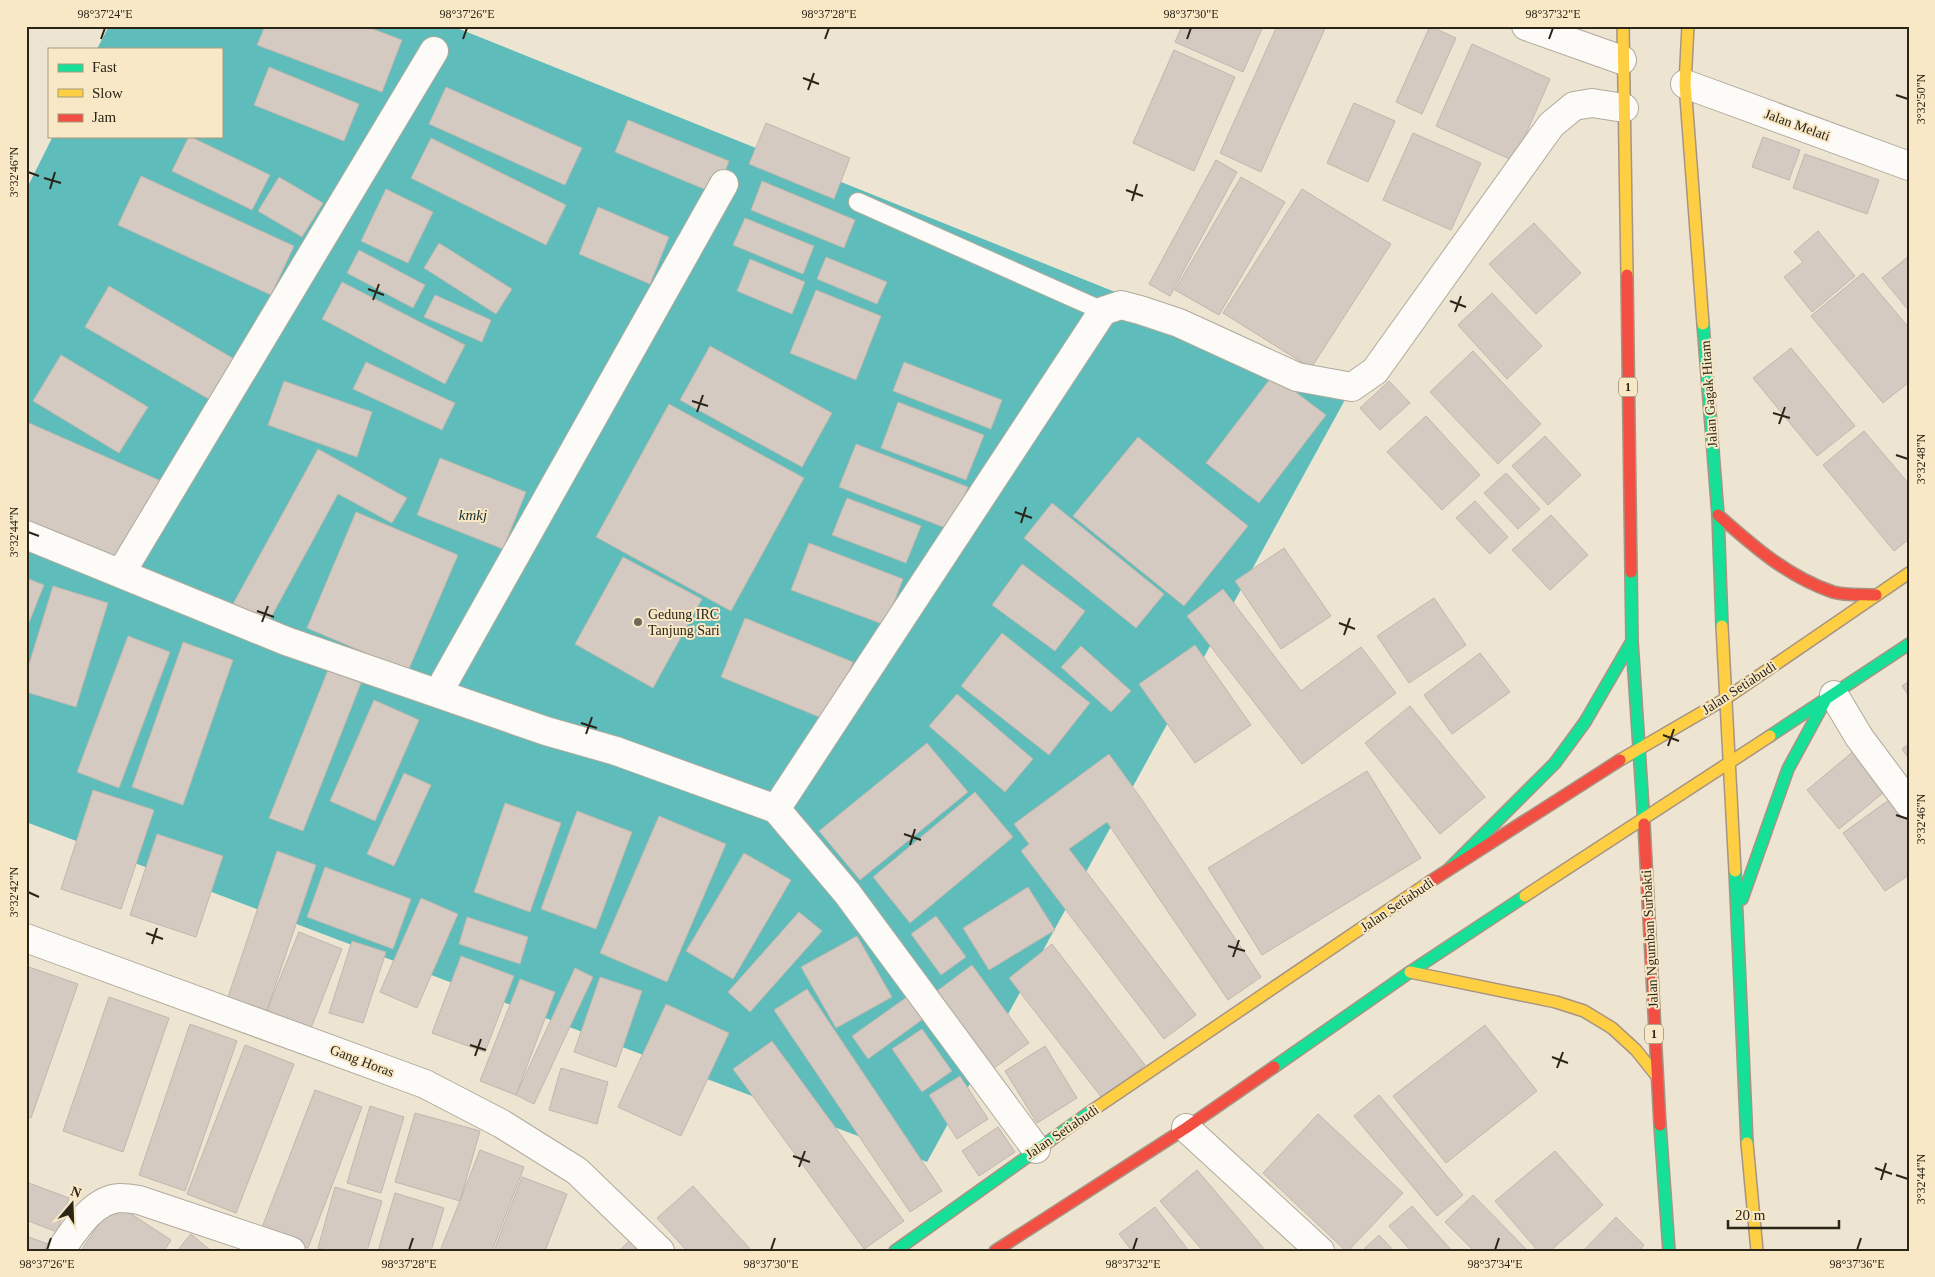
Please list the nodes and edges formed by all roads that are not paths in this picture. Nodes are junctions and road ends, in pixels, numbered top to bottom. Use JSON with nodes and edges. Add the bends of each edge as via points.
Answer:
{"nodes":[{"id":1,"x":1526,"y":26,"type":"edge"},
{"id":2,"x":1623,"y":26,"type":"edge"},
{"id":3,"x":1688,"y":26,"type":"edge"},
{"id":4,"x":434,"y":51,"type":"dead end"},
{"id":5,"x":1622,"y":60,"type":"junction"},
{"id":6,"x":1685,"y":84,"type":"junction"},
{"id":7,"x":1624,"y":108,"type":"junction"},
{"id":8,"x":1909,"y":166,"type":"edge"},
{"id":9,"x":724,"y":184,"type":"dead end"},
{"id":10,"x":858,"y":202,"type":"dead end"},
{"id":11,"x":1103,"y":311,"type":"junction"},
{"id":12,"x":1718,"y":515,"type":"junction"},
{"id":13,"x":26,"y":535,"type":"edge"},
{"id":14,"x":120,"y":573,"type":"junction"},
{"id":15,"x":1909,"y":573,"type":"edge"},
{"id":16,"x":1876,"y":595,"type":"junction"},
{"id":17,"x":1632,"y":641,"type":"junction"},
{"id":18,"x":1909,"y":644,"type":"edge"},
{"id":19,"x":438,"y":693,"type":"junction"},
{"id":20,"x":1830,"y":698,"type":"junction"},
{"id":21,"x":1725,"y":699,"type":"junction"},
{"id":22,"x":1639,"y":748,"type":"junction"},
{"id":23,"x":1730,"y":762,"type":"junction"},
{"id":24,"x":1909,"y":804,"type":"edge"},
{"id":25,"x":776,"y":809,"type":"junction"},
{"id":26,"x":1644,"y":816,"type":"junction"},
{"id":27,"x":1448,"y":870,"type":"junction"},
{"id":28,"x":1737,"y":917,"type":"junction"},
{"id":29,"x":26,"y":938,"type":"edge"},
{"id":30,"x":1410,"y":972,"type":"junction"},
{"id":31,"x":1656,"y":1075,"type":"junction"},
{"id":32,"x":1186,"y":1128,"type":"junction"},
{"id":33,"x":1036,"y":1149,"type":"junction"},
{"id":34,"x":60,"y":1251,"type":"edge"},
{"id":35,"x":291,"y":1251,"type":"edge"},
{"id":36,"x":660,"y":1251,"type":"edge"},
{"id":37,"x":894,"y":1251,"type":"edge"},
{"id":38,"x":995,"y":1251,"type":"edge"},
{"id":39,"x":1320,"y":1251,"type":"edge"},
{"id":40,"x":1669,"y":1251,"type":"edge"},
{"id":41,"x":1757,"y":1251,"type":"edge"}],
"edges":[{"from":1,"to":5,"type":"street"},
{"from":2,"to":5,"type":"main road","number":"1"},
{"from":3,"to":6,"type":"main road","name":"Jalan Gagak Hitam"},
{"from":4,"to":14,"type":"street"},
{"from":5,"to":7,"type":"main road","number":"1"},
{"from":6,"to":8,"type":"street","name":"Jalan Melati"},
{"from":6,"to":12,"type":"main road","name":"Jalan Gagak Hitam"},
{"from":7,"to":11,"type":"street","via":[[1592,103],[1574,106],[1562,114],[1531,152],[1376,371],[1352,387],[1296,377],[1179,323],[1140,310],[1121,305]]},
{"from":7,"to":17,"type":"main road","number":"1"},
{"from":9,"to":19,"type":"street"},
{"from":10,"to":11,"type":"lane"},
{"from":11,"to":25,"type":"street"},
{"from":12,"to":16,"type":"main road","via":[[1762,554],[1792,574],[1835,593]]},
{"from":12,"to":21,"type":"main road","name":"Jalan Gagak Hitam"},
{"from":13,"to":14,"type":"street"},
{"from":14,"to":19,"type":"street","via":[[286,641]]},
{"from":15,"to":16,"type":"main road","name":"Jalan Setiabudi"},
{"from":16,"to":21,"type":"main road","name":"Jalan Setiabudi"},
{"from":17,"to":22,"type":"main road","number":"1"},
{"from":17,"to":27,"type":"main road","via":[[1585,722],[1555,763]]},
{"from":18,"to":20,"type":"main road"},
{"from":19,"to":25,"type":"street","via":[[546,731],[616,751]]},
{"from":20,"to":23,"type":"main road"},
{"from":20,"to":24,"type":"street"},
{"from":20,"to":28,"type":"main road","via":[[1788,769]]},
{"from":21,"to":22,"type":"main road","name":"Jalan Setiabudi"},
{"from":21,"to":23,"type":"main road","name":"Jalan Gagak Hitam"},
{"from":22,"to":26,"type":"main road","name":"Jalan Ngumban Surbakti","number":"1"},
{"from":22,"to":27,"type":"main road","name":"Jalan Setiabudi"},
{"from":23,"to":26,"type":"main road"},
{"from":23,"to":28,"type":"main road"},
{"from":25,"to":33,"type":"street","via":[[847,893]]},
{"from":26,"to":30,"type":"main road"},
{"from":26,"to":31,"type":"main road","name":"Jalan Ngumban Surbakti","number":"1"},
{"from":27,"to":33,"type":"main road","name":"Jalan Setiabudi"},
{"from":28,"to":41,"type":"main road","via":[[1748,1172]]},
{"from":29,"to":36,"type":"street","name":"Gang Horas","via":[[425,1084],[502,1124],[577,1171]]},
{"from":30,"to":31,"type":"main road","via":[[1556,1002],[1584,1011],[1612,1028]]},
{"from":30,"to":32,"type":"main road"},
{"from":31,"to":40,"type":"main road","name":"Jalan Ngumban Surbakti","number":"1"},
{"from":32,"to":38,"type":"main road"},
{"from":32,"to":39,"type":"street"},
{"from":33,"to":37,"type":"main road","name":"Jalan Setiabudi"},
{"from":34,"to":35,"type":"street","via":[[86,1216],[102,1204],[118,1198],[139,1200]]}]}
